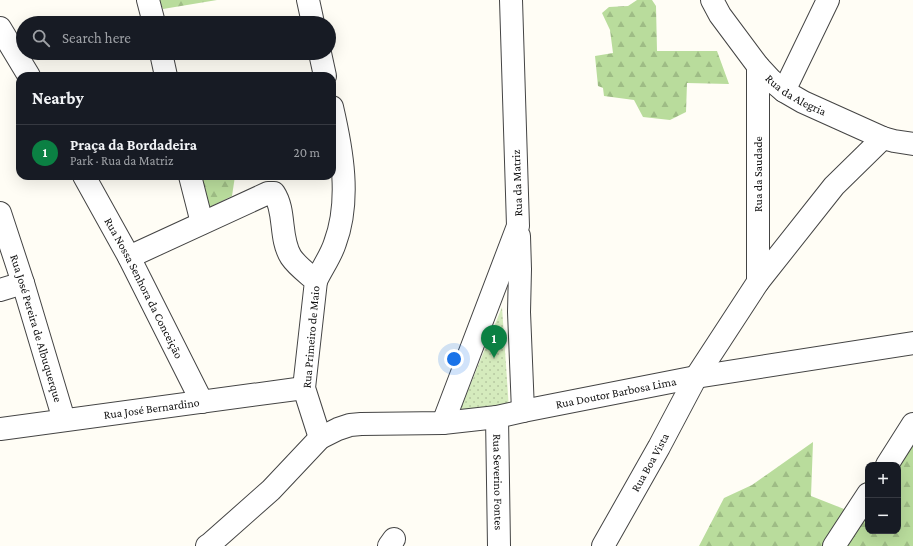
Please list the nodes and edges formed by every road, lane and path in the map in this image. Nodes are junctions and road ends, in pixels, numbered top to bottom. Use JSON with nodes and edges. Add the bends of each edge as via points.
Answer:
{"nodes":[{"id":1,"x":148,"y":0,"type":"edge"},
{"id":2,"x":308,"y":0,"type":"edge"},
{"id":3,"x":512,"y":0,"type":"edge"},
{"id":4,"x":712,"y":0,"type":"edge"},
{"id":5,"x":828,"y":0,"type":"edge"},
{"id":6,"x":152,"y":16,"type":"edge"},
{"id":7,"x":311,"y":16,"type":"edge"},
{"id":8,"x":0,"y":28,"type":"edge"},
{"id":9,"x":16,"y":54,"type":"edge"},
{"id":10,"x":19,"y":60,"type":"edge"},
{"id":11,"x":162,"y":60,"type":"edge"},
{"id":12,"x":322,"y":60,"type":"edge"},
{"id":13,"x":758,"y":66,"type":"junction"},
{"id":14,"x":27,"y":72,"type":"edge"},
{"id":15,"x":165,"y":72,"type":"edge"},
{"id":16,"x":324,"y":72,"type":"edge"},
{"id":17,"x":784,"y":91,"type":"junction"},
{"id":18,"x":336,"y":129,"type":"edge"},
{"id":19,"x":883,"y":138,"type":"junction"},
{"id":20,"x":913,"y":144,"type":"edge"},
{"id":21,"x":86,"y":180,"type":"edge"},
{"id":22,"x":191,"y":180,"type":"edge"},
{"id":23,"x":0,"y":214,"type":"edge"},
{"id":24,"x":202,"y":223,"type":"junction"},
{"id":25,"x":518,"y":226,"type":"junction"},
{"id":26,"x":129,"y":257,"type":"junction"},
{"id":27,"x":316,"y":281,"type":"junction"},
{"id":28,"x":758,"y":282,"type":"junction"},
{"id":29,"x":23,"y":283,"type":"junction"},
{"id":30,"x":0,"y":290,"type":"edge"},
{"id":31,"x":913,"y":343,"type":"edge"},
{"id":32,"x":696,"y":377,"type":"junction"},
{"id":33,"x":304,"y":388,"type":"junction"},
{"id":34,"x":202,"y":402,"type":"junction"},
{"id":35,"x":522,"y":411,"type":"junction"},
{"id":36,"x":497,"y":417,"type":"junction"},
{"id":37,"x":64,"y":420,"type":"junction"},
{"id":38,"x":444,"y":423,"type":"junction"},
{"id":39,"x":913,"y":424,"type":"edge"},
{"id":40,"x":0,"y":429,"type":"edge"},
{"id":41,"x":320,"y":438,"type":"junction"},
{"id":42,"x":889,"y":462,"type":"edge"},
{"id":43,"x":865,"y":498,"type":"edge"},
{"id":44,"x":210,"y":545,"type":"edge"},
{"id":45,"x":499,"y":546,"type":"edge"},
{"id":46,"x":603,"y":546,"type":"edge"},
{"id":47,"x":834,"y":546,"type":"edge"}],
"edges":[{"from":1,"to":6,"type":"street"},
{"from":2,"to":7,"type":"street"},
{"from":3,"to":25,"type":"street","name":"Rua da Matriz"},
{"from":4,"to":13,"type":"street","name":"Rua da Alegria","via":[[720,15]]},
{"from":5,"to":17,"type":"street"},
{"from":8,"to":9,"type":"street"},
{"from":10,"to":14,"type":"street"},
{"from":11,"to":15,"type":"street"},
{"from":12,"to":16,"type":"street"},
{"from":13,"to":17,"type":"street","name":"Rua da Alegria"},
{"from":13,"to":28,"type":"street","name":"Rua da Saudade"},
{"from":17,"to":19,"type":"street","name":"Rua da Alegria"},
{"from":18,"to":27,"type":"street","via":[[344,193],[341,218],[336,242]]},
{"from":19,"to":20,"type":"street","name":"Rua da Alegria"},
{"from":19,"to":28,"type":"street","via":[[834,186]]},
{"from":21,"to":26,"type":"street","name":"Rua Nossa Senhora da Conceição"},
{"from":22,"to":24,"type":"street"},
{"from":23,"to":29,"type":"street","name":"Rua José Pereira de Albuquerque"},
{"from":24,"to":26,"type":"street"},
{"from":24,"to":27,"type":"street","name":"Rua Primeiro de Maio","via":[[268,193],[274,193],[290,256]]},
{"from":25,"to":35,"type":"street"},
{"from":25,"to":38,"type":"street","name":"Rua da Matriz"},
{"from":26,"to":34,"type":"street","name":"Rua Nossa Senhora da Conceição"},
{"from":27,"to":33,"type":"street","name":"Rua Primeiro de Maio"},
{"from":28,"to":32,"type":"street"},
{"from":29,"to":30,"type":"street"},
{"from":29,"to":37,"type":"street","name":"Rua José Pereira de Albuquerque"},
{"from":31,"to":32,"type":"street","name":"Rua Doutor Barbosa Lima"},
{"from":32,"to":35,"type":"street","name":"Rua Doutor Barbosa Lima"},
{"from":32,"to":46,"type":"street","name":"Rua Boa Vista"},
{"from":33,"to":34,"type":"street","name":"Rua José Bernardino"},
{"from":33,"to":41,"type":"street","name":"Rua Primeiro de Maio"},
{"from":34,"to":37,"type":"street","name":"Rua José Bernardino"},
{"from":35,"to":36,"type":"street","name":"Rua Doutor Barbosa Lima"},
{"from":36,"to":38,"type":"street","name":"Rua Doutor Barbosa Lima"},
{"from":36,"to":45,"type":"street","name":"Rua Severino Fontes"},
{"from":37,"to":40,"type":"street","name":"Rua José Bernardino"},
{"from":38,"to":41,"type":"street","name":"Rua Doutor Barbosa Lima","via":[[350,425],[338,428]]},
{"from":39,"to":42,"type":"street"},
{"from":41,"to":44,"type":"street","via":[[271,490]]},
{"from":43,"to":47,"type":"street"}]}
